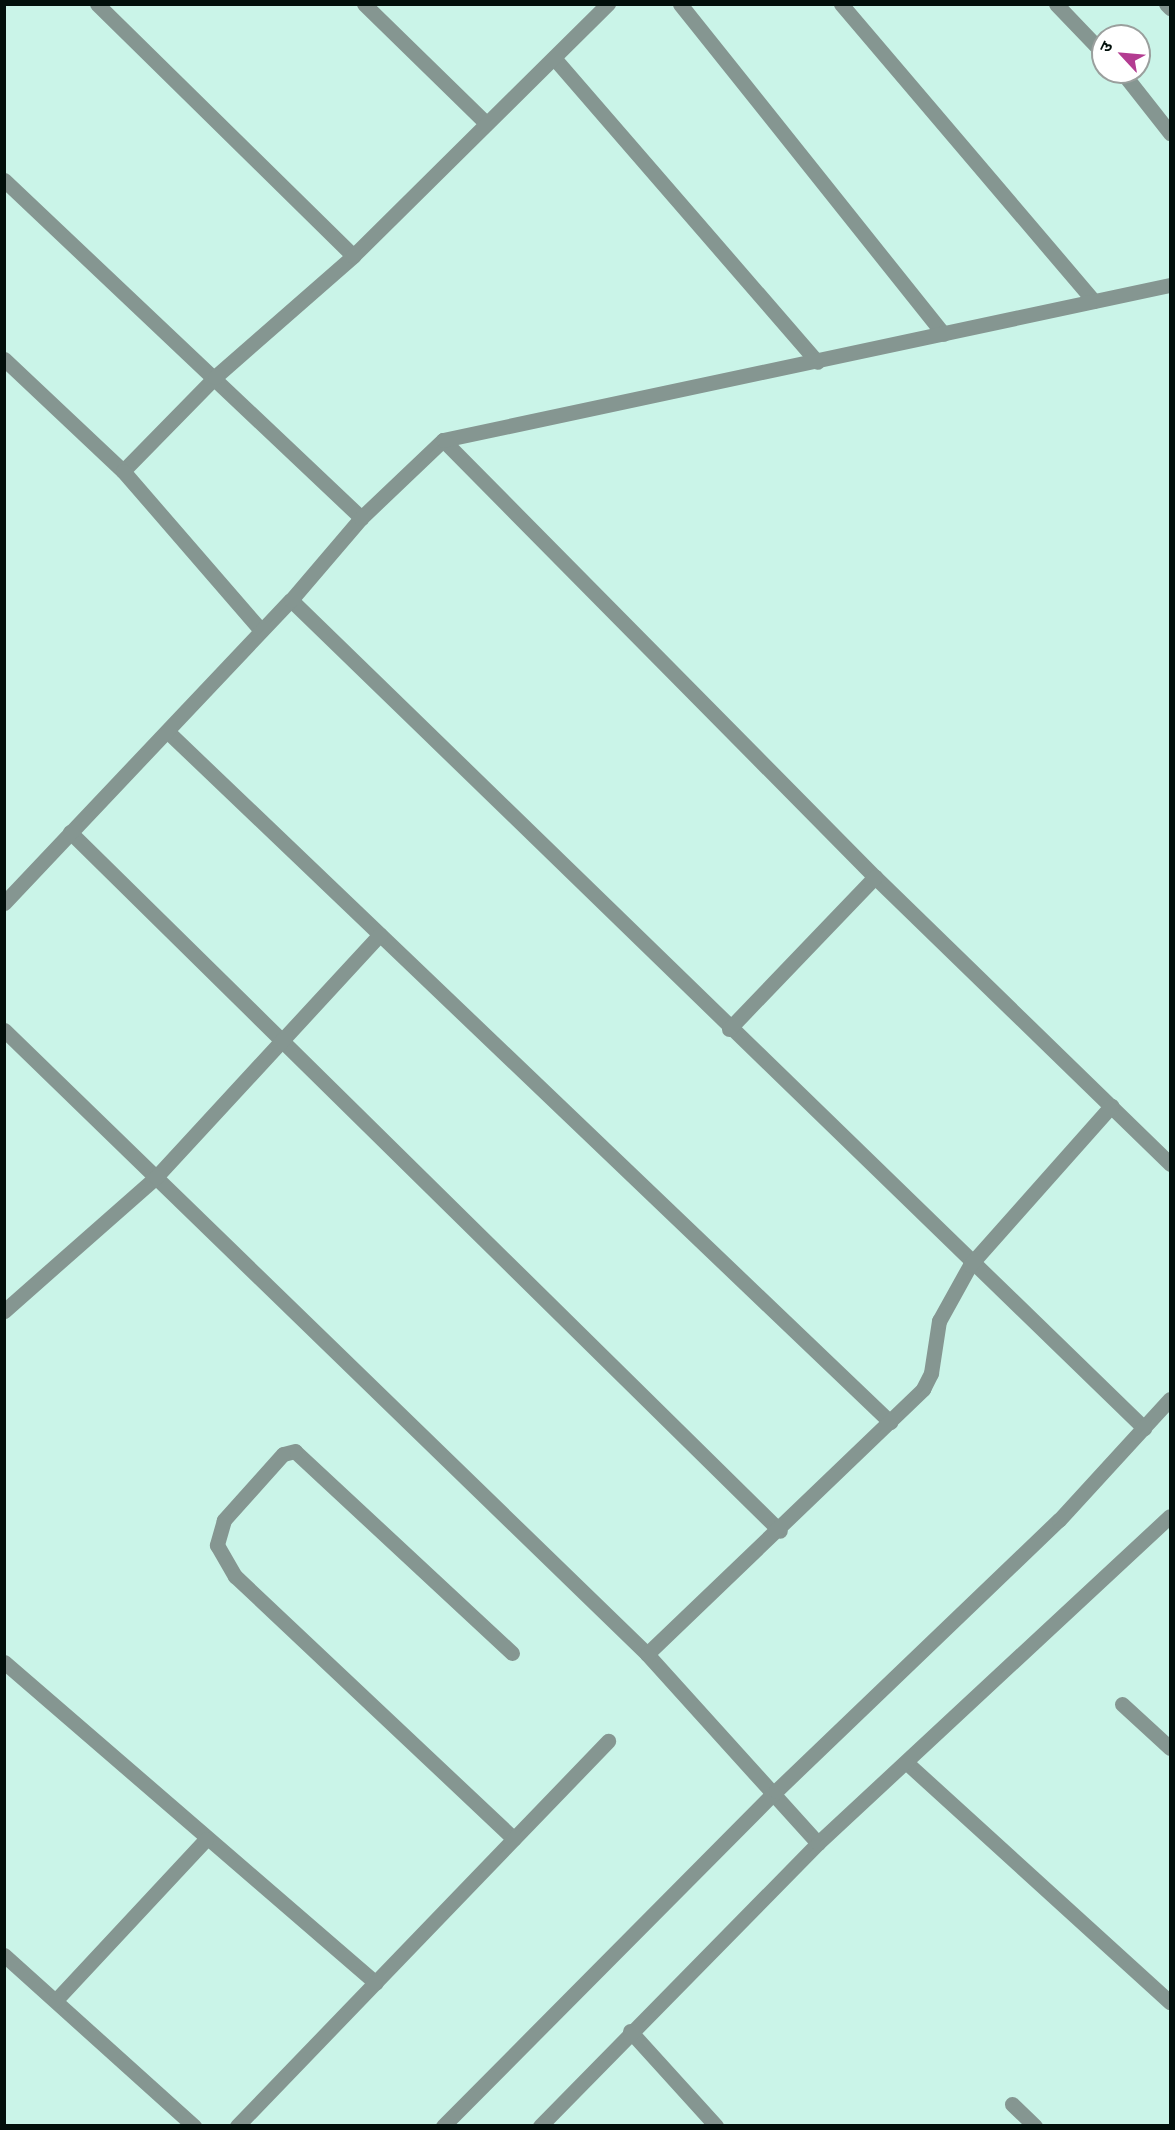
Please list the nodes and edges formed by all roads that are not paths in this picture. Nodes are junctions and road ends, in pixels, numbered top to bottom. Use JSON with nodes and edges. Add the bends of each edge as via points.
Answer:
{"nodes":[{"id":1,"x":98,"y":4,"type":"edge"},
{"id":2,"x":364,"y":4,"type":"edge"},
{"id":3,"x":608,"y":4,"type":"edge"},
{"id":4,"x":680,"y":4,"type":"edge"},
{"id":5,"x":841,"y":4,"type":"edge"},
{"id":6,"x":1056,"y":4,"type":"edge"},
{"id":7,"x":1166,"y":4,"type":"edge"},
{"id":8,"x":1170,"y":8,"type":"edge"},
{"id":9,"x":1091,"y":40,"type":"edge"},
{"id":10,"x":554,"y":58,"type":"junction"},
{"id":11,"x":1131,"y":84,"type":"edge"},
{"id":12,"x":484,"y":121,"type":"junction"},
{"id":13,"x":1170,"y":133,"type":"edge"},
{"id":14,"x":4,"y":180,"type":"edge"},
{"id":15,"x":353,"y":256,"type":"junction"},
{"id":16,"x":1170,"y":285,"type":"edge"},
{"id":17,"x":1094,"y":301,"type":"junction"},
{"id":18,"x":943,"y":334,"type":"junction"},
{"id":19,"x":4,"y":358,"type":"edge"},
{"id":20,"x":817,"y":362,"type":"junction"},
{"id":21,"x":215,"y":377,"type":"junction"},
{"id":22,"x":443,"y":441,"type":"junction"},
{"id":23,"x":123,"y":471,"type":"junction"},
{"id":24,"x":361,"y":519,"type":"junction"},
{"id":25,"x":291,"y":600,"type":"junction"},
{"id":26,"x":260,"y":629,"type":"junction"},
{"id":27,"x":168,"y":732,"type":"junction"},
{"id":28,"x":70,"y":832,"type":"junction"},
{"id":29,"x":875,"y":877,"type":"junction"},
{"id":30,"x":4,"y":903,"type":"edge"},
{"id":31,"x":380,"y":934,"type":"junction"},
{"id":32,"x":729,"y":1029,"type":"junction"},
{"id":33,"x":4,"y":1030,"type":"edge"},
{"id":34,"x":284,"y":1042,"type":"junction"},
{"id":35,"x":1111,"y":1106,"type":"junction"},
{"id":36,"x":1170,"y":1164,"type":"edge"},
{"id":37,"x":156,"y":1177,"type":"junction"},
{"id":38,"x":970,"y":1265,"type":"junction"},
{"id":39,"x":6,"y":1305,"type":"edge"},
{"id":40,"x":1170,"y":1399,"type":"edge"},
{"id":41,"x":890,"y":1422,"type":"junction"},
{"id":42,"x":1144,"y":1428,"type":"junction"},
{"id":43,"x":1170,"y":1516,"type":"edge"},
{"id":44,"x":780,"y":1531,"type":"junction"},
{"id":45,"x":512,"y":1653,"type":"dead end"},
{"id":46,"x":647,"y":1654,"type":"junction"},
{"id":47,"x":4,"y":1662,"type":"edge"},
{"id":48,"x":1122,"y":1704,"type":"dead end"},
{"id":49,"x":608,"y":1741,"type":"dead end"},
{"id":50,"x":1170,"y":1748,"type":"edge"},
{"id":51,"x":908,"y":1764,"type":"junction"},
{"id":52,"x":776,"y":1791,"type":"junction"},
{"id":53,"x":206,"y":1839,"type":"junction"},
{"id":54,"x":514,"y":1839,"type":"junction"},
{"id":55,"x":818,"y":1843,"type":"junction"},
{"id":56,"x":4,"y":1955,"type":"edge"},
{"id":57,"x":375,"y":1983,"type":"junction"},
{"id":58,"x":56,"y":2000,"type":"junction"},
{"id":59,"x":1170,"y":2002,"type":"edge"},
{"id":60,"x":630,"y":2031,"type":"junction"},
{"id":61,"x":1012,"y":2104,"type":"dead end"},
{"id":62,"x":194,"y":2126,"type":"edge"},
{"id":63,"x":237,"y":2126,"type":"edge"},
{"id":64,"x":443,"y":2126,"type":"edge"},
{"id":65,"x":540,"y":2126,"type":"edge"},
{"id":66,"x":716,"y":2126,"type":"edge"},
{"id":67,"x":1035,"y":2126,"type":"edge"}],
"edges":[{"from":1,"to":15,"type":"street"},
{"from":2,"to":12,"type":"street"},
{"from":3,"to":10,"type":"street"},
{"from":4,"to":18,"type":"street"},
{"from":5,"to":17,"type":"street"},
{"from":6,"to":9,"type":"street"},
{"from":7,"to":8,"type":"street"},
{"from":10,"to":12,"type":"street"},
{"from":10,"to":20,"type":"street"},
{"from":11,"to":13,"type":"street"},
{"from":12,"to":15,"type":"street"},
{"from":14,"to":21,"type":"street"},
{"from":15,"to":21,"type":"street"},
{"from":16,"to":17,"type":"street"},
{"from":17,"to":18,"type":"street"},
{"from":18,"to":20,"type":"street"},
{"from":19,"to":23,"type":"street"},
{"from":20,"to":22,"type":"street"},
{"from":21,"to":23,"type":"street"},
{"from":21,"to":24,"type":"street"},
{"from":22,"to":24,"type":"street"},
{"from":22,"to":29,"type":"street"},
{"from":23,"to":26,"type":"street"},
{"from":24,"to":25,"type":"street"},
{"from":25,"to":26,"type":"street"},
{"from":25,"to":32,"type":"street"},
{"from":26,"to":27,"type":"street"},
{"from":27,"to":28,"type":"street"},
{"from":27,"to":31,"type":"street"},
{"from":28,"to":30,"type":"street"},
{"from":28,"to":34,"type":"street"},
{"from":29,"to":32,"type":"street"},
{"from":29,"to":35,"type":"street"},
{"from":31,"to":34,"type":"street"},
{"from":31,"to":41,"type":"street"},
{"from":32,"to":38,"type":"street"},
{"from":33,"to":37,"type":"street"},
{"from":34,"to":37,"type":"street"},
{"from":34,"to":44,"type":"street"},
{"from":35,"to":36,"type":"street"},
{"from":35,"to":38,"type":"street"},
{"from":37,"to":39,"type":"street"},
{"from":37,"to":46,"type":"street"},
{"from":38,"to":41,"type":"street","via":[[939,1321],[929,1381]]},
{"from":38,"to":42,"type":"street"},
{"from":40,"to":42,"type":"street"},
{"from":41,"to":44,"type":"street"},
{"from":42,"to":52,"type":"street","via":[[1059,1520]]},
{"from":43,"to":51,"type":"street"},
{"from":44,"to":46,"type":"street"},
{"from":45,"to":54,"type":"street","via":[[295,1451],[284,1454],[224,1520],[217,1545],[235,1576]]},
{"from":46,"to":52,"type":"street"},
{"from":47,"to":53,"type":"street"},
{"from":48,"to":50,"type":"street"},
{"from":49,"to":54,"type":"street"},
{"from":51,"to":55,"type":"street"},
{"from":51,"to":59,"type":"street"},
{"from":52,"to":55,"type":"street"},
{"from":52,"to":64,"type":"street"},
{"from":53,"to":57,"type":"street"},
{"from":53,"to":58,"type":"street"},
{"from":54,"to":57,"type":"street"},
{"from":55,"to":60,"type":"street"},
{"from":56,"to":58,"type":"street"},
{"from":57,"to":63,"type":"street"},
{"from":58,"to":62,"type":"street"},
{"from":60,"to":65,"type":"street"},
{"from":60,"to":66,"type":"street"},
{"from":61,"to":67,"type":"street"}]}
